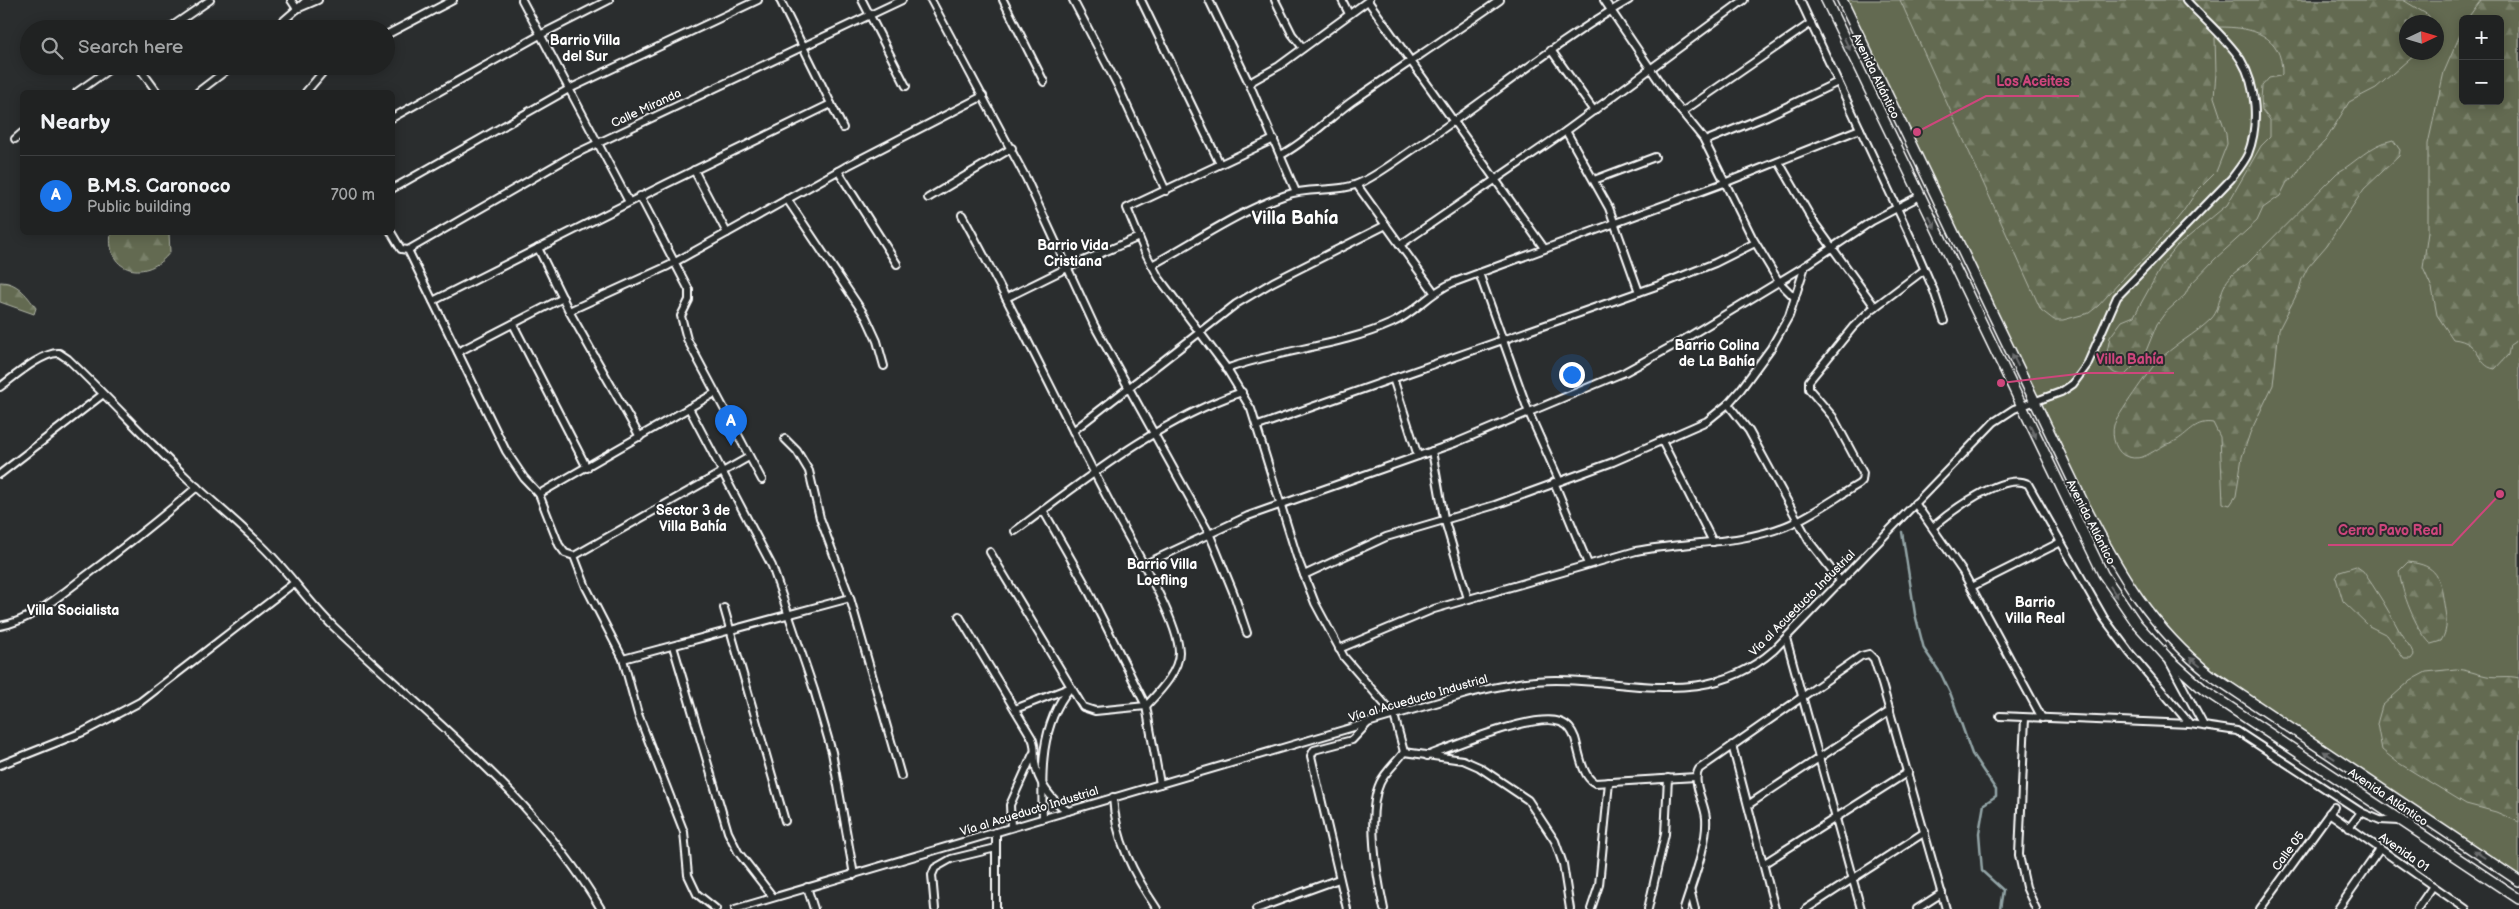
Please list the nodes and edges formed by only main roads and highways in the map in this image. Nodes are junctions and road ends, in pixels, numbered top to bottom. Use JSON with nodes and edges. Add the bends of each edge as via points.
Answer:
{"nodes":[{"id":1,"x":1826,"y":0,"type":"edge"},
{"id":2,"x":1842,"y":0,"type":"edge"},
{"id":3,"x":2519,"y":882,"type":"edge"},
{"id":4,"x":2519,"y":899,"type":"edge"}],
"edges":[{"from":1,"to":4,"type":"main road","name":"Avenida Atlántico","one_way":true,"via":[[2020,406],[2103,574],[2125,609],[2167,658],[2204,690]]},
{"from":3,"to":2,"type":"main road","name":"Avenida Atlántico","one_way":true,"via":[[2231,690],[2181,650],[2136,597],[2116,566]]}]}
